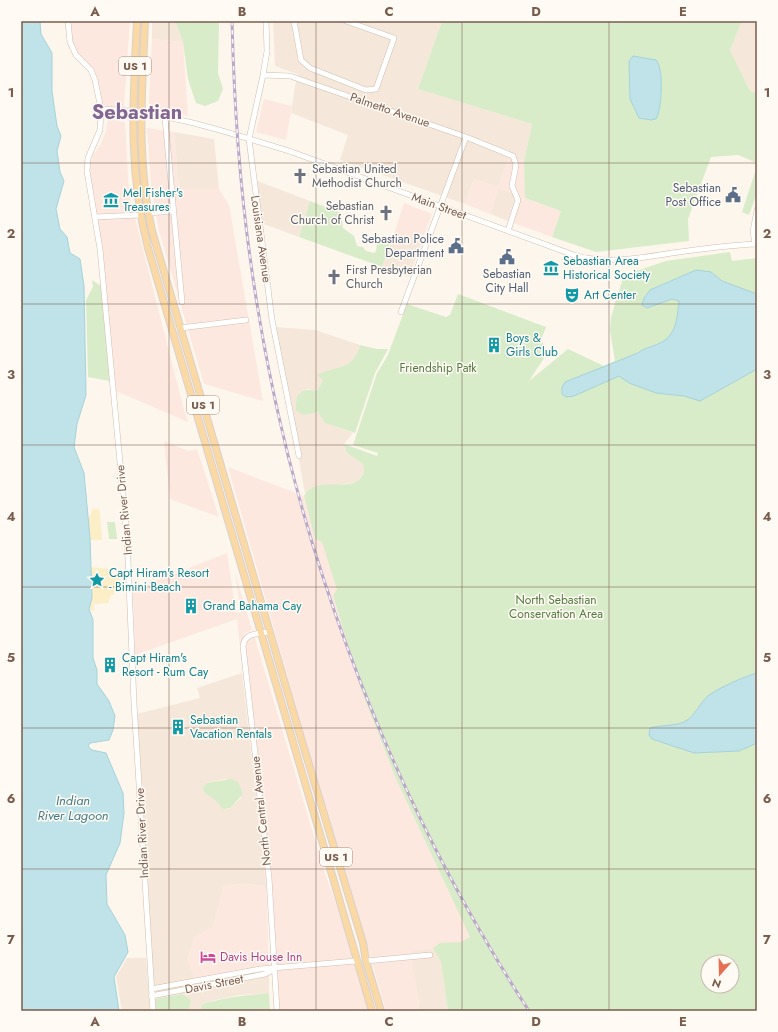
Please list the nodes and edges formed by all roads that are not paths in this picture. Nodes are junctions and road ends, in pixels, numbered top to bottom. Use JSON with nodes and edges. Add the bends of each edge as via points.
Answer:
{"nodes":[{"id":1,"x":68,"y":21,"type":"edge"},
{"id":2,"x":137,"y":21,"type":"edge"},
{"id":3,"x":146,"y":21,"type":"edge"},
{"id":4,"x":266,"y":21,"type":"edge"},
{"id":5,"x":294,"y":21,"type":"edge"},
{"id":6,"x":346,"y":21,"type":"edge"},
{"id":7,"x":263,"y":75,"type":"junction"},
{"id":8,"x":101,"y":109,"type":"junction"},
{"id":9,"x":132,"y":110,"type":"junction"},
{"id":10,"x":141,"y":112,"type":"junction"},
{"id":11,"x":165,"y":118,"type":"junction"},
{"id":12,"x":466,"y":137,"type":"junction"},
{"id":13,"x":249,"y":139,"type":"junction"},
{"id":14,"x":439,"y":206,"type":"junction"},
{"id":15,"x":757,"y":210,"type":"edge"},
{"id":16,"x":173,"y":211,"type":"junction"},
{"id":17,"x":148,"y":213,"type":"junction"},
{"id":18,"x":139,"y":215,"type":"junction"},
{"id":19,"x":96,"y":217,"type":"junction"},
{"id":20,"x":508,"y":231,"type":"junction"},
{"id":21,"x":756,"y":244,"type":"edge"},
{"id":22,"x":182,"y":302,"type":"dead end"},
{"id":23,"x":401,"y":312,"type":"dead end"},
{"id":24,"x":167,"y":315,"type":"junction"},
{"id":25,"x":246,"y":320,"type":"dead end"},
{"id":26,"x":180,"y":328,"type":"junction"},
{"id":27,"x":173,"y":334,"type":"junction"},
{"id":28,"x":185,"y":345,"type":"junction"},
{"id":29,"x":299,"y":456,"type":"dead end"},
{"id":30,"x":270,"y":632,"type":"junction"},
{"id":31,"x":261,"y":634,"type":"junction"},
{"id":32,"x":301,"y":738,"type":"junction"},
{"id":33,"x":292,"y":739,"type":"junction"},
{"id":34,"x":353,"y":947,"type":"junction"},
{"id":35,"x":430,"y":956,"type":"dead end"},
{"id":36,"x":366,"y":961,"type":"junction"},
{"id":37,"x":356,"y":962,"type":"junction"},
{"id":38,"x":275,"y":968,"type":"junction"},
{"id":39,"x":371,"y":976,"type":"junction"},
{"id":40,"x":150,"y":989,"type":"junction"},
{"id":41,"x":151,"y":996,"type":"junction"},
{"id":42,"x":153,"y":1011,"type":"edge"},
{"id":43,"x":277,"y":1011,"type":"edge"},
{"id":44,"x":372,"y":1011,"type":"edge"},
{"id":45,"x":381,"y":1011,"type":"edge"}],
"edges":[{"from":1,"to":8,"type":"street","name":"Indian River Drive","via":[[70,42],[76,55],[92,72]]},
{"from":2,"to":9,"type":"main road","number":"US 1"},
{"from":3,"to":10,"type":"main road","number":"US 1"},
{"from":4,"to":7,"type":"street","name":"Louisiana Avenue"},
{"from":5,"to":6,"type":"street","via":[[301,60],[310,68],[366,90],[376,89],[394,38]]},
{"from":7,"to":12,"type":"street","name":"Palmetto Avenue","via":[[290,76]]},
{"from":7,"to":13,"type":"street","name":"Louisiana Avenue"},
{"from":8,"to":9,"type":"street","name":"Main Street"},
{"from":8,"to":19,"type":"street","name":"Indian River Drive","via":[[100,130],[88,158],[87,171]]},
{"from":9,"to":10,"type":"street","name":"Main Street"},
{"from":9,"to":18,"type":"main road","number":"US 1","via":[[133,162]]},
{"from":10,"to":11,"type":"street","name":"Main Street"},
{"from":10,"to":17,"type":"main road","number":"US 1","via":[[142,163]]},
{"from":11,"to":13,"type":"street","name":"Main Street"},
{"from":11,"to":16,"type":"street"},
{"from":12,"to":14,"type":"street"},
{"from":12,"to":20,"type":"street","name":"Palmetto Avenue","via":[[514,156],[516,165],[512,186],[518,200]]},
{"from":13,"to":14,"type":"street","name":"Main Street","via":[[292,152]]},
{"from":13,"to":29,"type":"street","name":"Louisiana Avenue","via":[[272,320]]},
{"from":14,"to":20,"type":"street","name":"Main Street"},
{"from":14,"to":23,"type":"street"},
{"from":15,"to":21,"type":"street","via":[[753,231]]},
{"from":16,"to":17,"type":"street"},
{"from":16,"to":22,"type":"street"},
{"from":17,"to":26,"type":"main road","number":"US 1"},
{"from":18,"to":19,"type":"street"},
{"from":18,"to":24,"type":"main road","number":"US 1"},
{"from":19,"to":40,"type":"street","name":"Indian River Drive","via":[[127,544]]},
{"from":20,"to":21,"type":"street","name":"Main Street","via":[[598,261]]},
{"from":24,"to":26,"type":"main road"},
{"from":24,"to":27,"type":"main road","number":"US 1"},
{"from":25,"to":26,"type":"street"},
{"from":26,"to":28,"type":"main road","number":"US 1"},
{"from":27,"to":28,"type":"main road"},
{"from":27,"to":31,"type":"main road","number":"US 1"},
{"from":28,"to":30,"type":"main road","number":"US 1"},
{"from":30,"to":31,"type":"street","name":"North Central Avenue"},
{"from":30,"to":32,"type":"main road","number":"US 1"},
{"from":31,"to":33,"type":"main road","number":"US 1"},
{"from":31,"to":38,"type":"street","name":"North Central Avenue","via":[[247,636],[243,646],[269,878]]},
{"from":32,"to":33,"type":"street"},
{"from":32,"to":36,"type":"main road","number":"US 1"},
{"from":33,"to":34,"type":"main road","number":"US 1"},
{"from":34,"to":36,"type":"main road"},
{"from":34,"to":37,"type":"main road","number":"US 1"},
{"from":35,"to":36,"type":"street"},
{"from":36,"to":39,"type":"main road","number":"US 1"},
{"from":37,"to":38,"type":"street","name":"Davis Street"},
{"from":37,"to":39,"type":"main road"},
{"from":37,"to":44,"type":"main road","number":"US 1"},
{"from":38,"to":40,"type":"street","name":"Davis Street","via":[[260,968]]},
{"from":38,"to":41,"type":"street","name":"Davis Street","via":[[265,974]]},
{"from":38,"to":43,"type":"street","name":"North Central Avenue"},
{"from":39,"to":45,"type":"main road","number":"US 1"},
{"from":40,"to":41,"type":"street","name":"Indian River Drive"},
{"from":41,"to":42,"type":"street","name":"Indian River Drive"}]}
